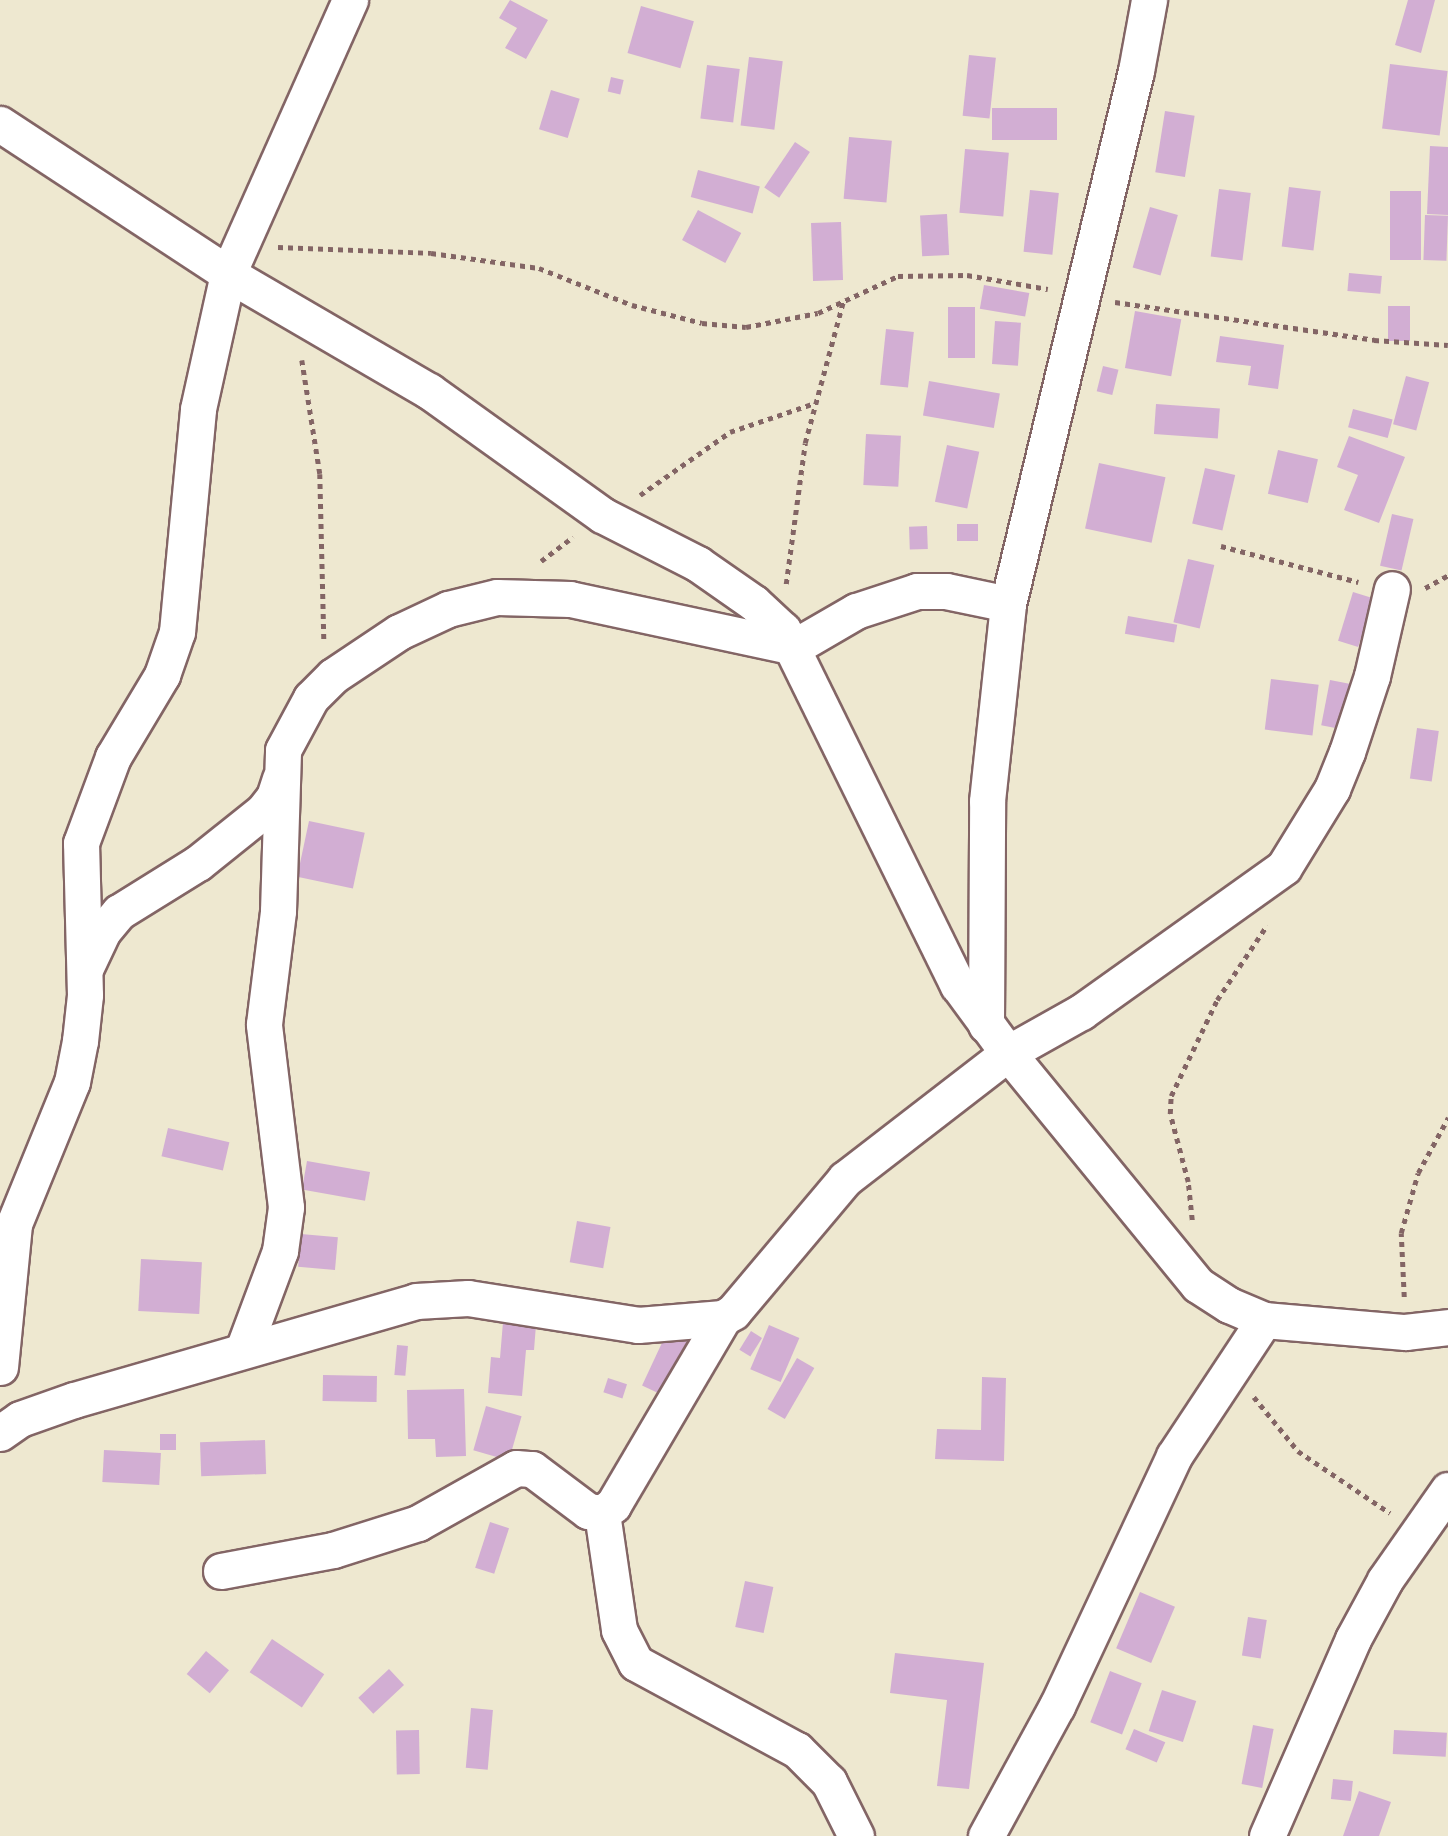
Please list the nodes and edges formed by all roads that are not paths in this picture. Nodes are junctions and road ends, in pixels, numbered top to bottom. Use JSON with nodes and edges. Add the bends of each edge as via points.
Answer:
{"nodes":[{"id":1,"x":350,"y":0,"type":"edge"},
{"id":2,"x":1149,"y":0,"type":"edge"},
{"id":3,"x":0,"y":124,"type":"edge"},
{"id":4,"x":229,"y":274,"type":"junction"},
{"id":5,"x":1392,"y":589,"type":"road end"},
{"id":6,"x":1008,"y":604,"type":"junction"},
{"id":7,"x":788,"y":638,"type":"junction"},
{"id":8,"x":280,"y":779,"type":"junction"},
{"id":9,"x":85,"y":969,"type":"junction"},
{"id":10,"x":986,"y":1025,"type":"junction"},
{"id":11,"x":1008,"y":1054,"type":"junction"},
{"id":12,"x":13,"y":1193,"type":"edge"},
{"id":13,"x":723,"y":1318,"type":"junction"},
{"id":14,"x":1264,"y":1321,"type":"junction"},
{"id":15,"x":1448,"y":1327,"type":"edge"},
{"id":16,"x":243,"y":1350,"type":"junction"},
{"id":17,"x":0,"y":1367,"type":"edge"},
{"id":18,"x":0,"y":1433,"type":"edge"},
{"id":19,"x":1448,"y":1490,"type":"edge"},
{"id":20,"x":602,"y":1513,"type":"junction"},
{"id":21,"x":221,"y":1571,"type":"dead end"},
{"id":22,"x":856,"y":1836,"type":"edge"},
{"id":23,"x":986,"y":1836,"type":"edge"},
{"id":24,"x":1267,"y":1836,"type":"edge"}],
"edges":[{"from":1,"to":4,"type":"street"},
{"from":2,"to":6,"type":"street"},
{"from":3,"to":4,"type":"street"},
{"from":4,"to":7,"type":"street","via":[[429,391],[602,515],[698,565],[754,603]]},
{"from":4,"to":9,"type":"street","via":[[198,409],[177,632],[162,675],[113,757],[81,843]]},
{"from":5,"to":11,"type":"street","via":[[1372,676],[1347,752],[1332,789],[1284,867],[1081,1012]]},
{"from":6,"to":7,"type":"street","via":[[946,591],[916,591]]},
{"from":6,"to":10,"type":"street","via":[[987,801]]},
{"from":7,"to":8,"type":"street","via":[[570,599],[498,597],[447,609],[399,632],[333,676],[311,698],[283,750]]},
{"from":7,"to":10,"type":"street","via":[[929,930]]},
{"from":8,"to":9,"type":"street","via":[[263,811],[198,863],[120,912],[103,931]]},
{"from":8,"to":16,"type":"street","via":[[278,911],[264,1053],[285,1162],[286,1207],[280,1251]]},
{"from":9,"to":12,"type":"street","via":[[72,1082]]},
{"from":10,"to":11,"type":"street"},
{"from":11,"to":13,"type":"street","via":[[845,1179],[733,1312]]},
{"from":11,"to":14,"type":"street","via":[[1198,1285],[1228,1306]]},
{"from":12,"to":17,"type":"street"},
{"from":13,"to":16,"type":"street","via":[[638,1325],[468,1298],[429,1300],[373,1311]]},
{"from":13,"to":20,"type":"street","via":[[613,1505]]},
{"from":14,"to":15,"type":"street","via":[[1405,1332]]},
{"from":14,"to":23,"type":"street","via":[[1174,1456],[1057,1706]]},
{"from":16,"to":18,"type":"street","via":[[74,1400],[20,1419]]},
{"from":19,"to":24,"type":"street","via":[[1353,1639]]},
{"from":20,"to":21,"type":"street","via":[[588,1511],[532,1469],[516,1468],[464,1501],[383,1535],[333,1550]]},
{"from":20,"to":22,"type":"street","via":[[619,1630],[636,1663],[797,1750],[829,1782]]}]}
